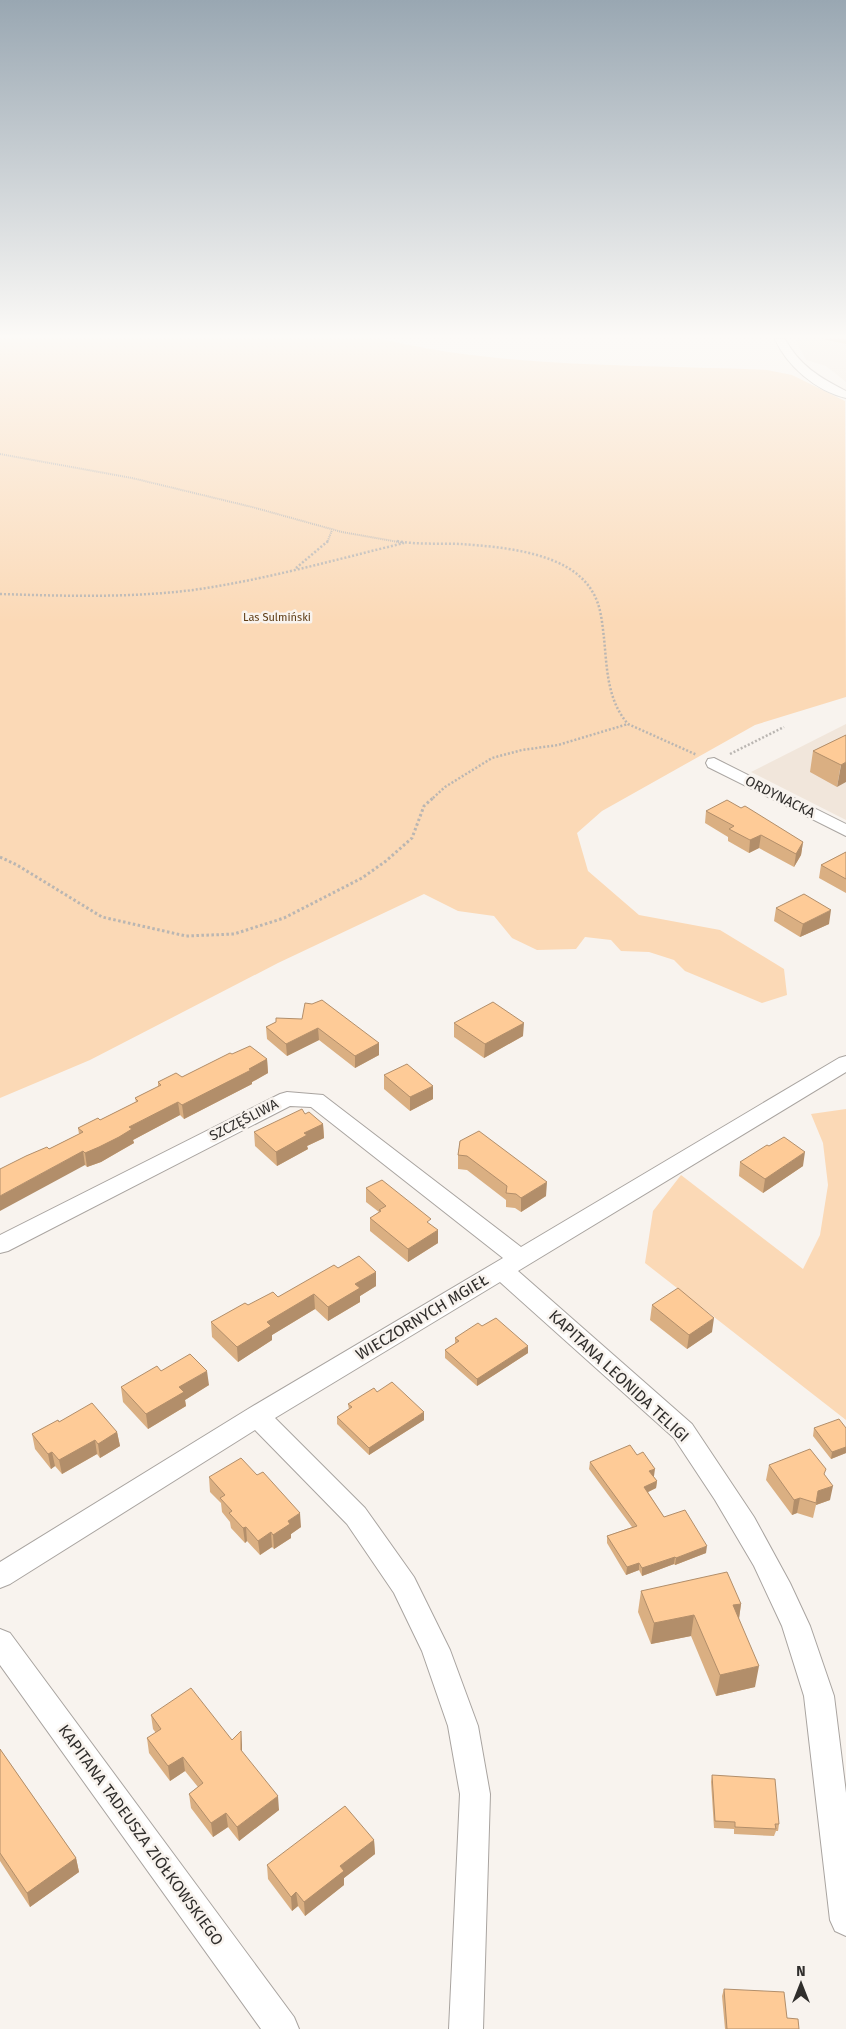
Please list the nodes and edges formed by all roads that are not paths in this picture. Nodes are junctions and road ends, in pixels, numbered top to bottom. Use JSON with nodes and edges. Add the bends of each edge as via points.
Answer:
{"nodes":[{"id":1,"x":714,"y":763,"type":"road end"},
{"id":2,"x":846,"y":831,"type":"edge"},
{"id":3,"x":846,"y":1063,"type":"edge"},
{"id":4,"x":0,"y":1245,"type":"edge"},
{"id":5,"x":510,"y":1264,"type":"junction"},
{"id":6,"x":257,"y":1416,"type":"junction"},
{"id":7,"x":0,"y":1576,"type":"edge"},
{"id":8,"x":0,"y":1642,"type":"edge"},
{"id":9,"x":846,"y":1920,"type":"edge"},
{"id":10,"x":282,"y":2029,"type":"edge"},
{"id":11,"x":466,"y":2029,"type":"edge"}],
"edges":[{"from":1,"to":2,"type":"street","name":"ORDYNACKA"},
{"from":3,"to":5,"type":"street","name":"WIECZORNYCH MGIEŁ"},
{"from":4,"to":5,"type":"street","name":"SZCZĘŚLIWA","via":[[286,1099],[316,1100]]},
{"from":5,"to":6,"type":"street","name":"WIECZORNYCH MGIEŁ"},
{"from":5,"to":9,"type":"street","name":"KAPITANA LEONIDA TELIGI","via":[[683,1431],[762,1557],[788,1608],[819,1696]]},
{"from":6,"to":7,"type":"street","name":"WIECZORNYCH MGIEŁ"},
{"from":6,"to":11,"type":"street","via":[[356,1516],[404,1585],[436,1650],[463,1726],[475,1794]]},
{"from":8,"to":10,"type":"street","name":"KAPITANA TADEUSZA ZIÓŁKOWSKIEGO"}]}
